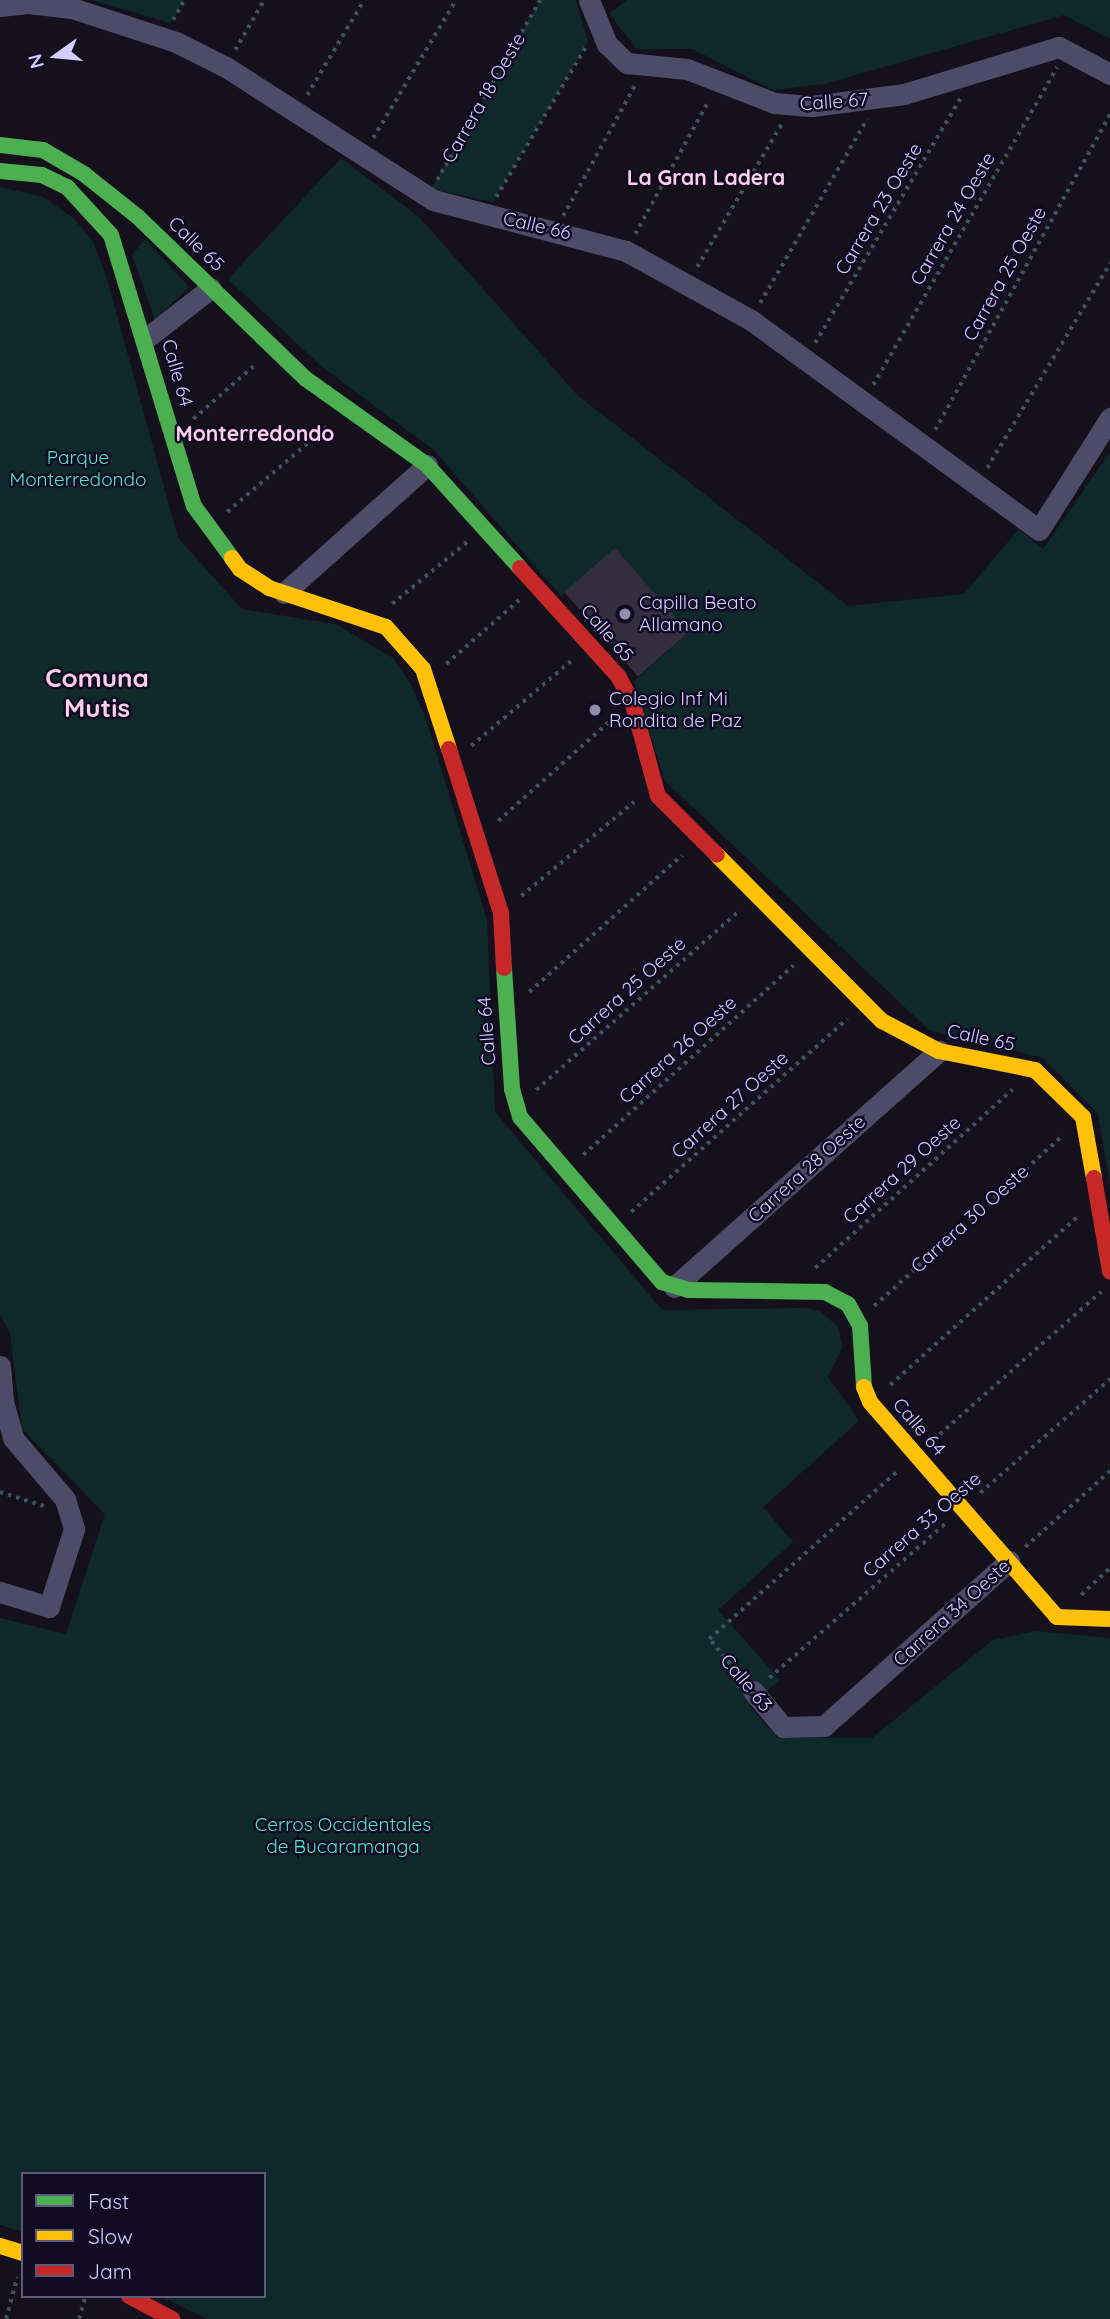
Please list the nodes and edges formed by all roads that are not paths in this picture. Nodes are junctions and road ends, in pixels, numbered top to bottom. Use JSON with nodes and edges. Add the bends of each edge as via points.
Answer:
{"nodes":[{"id":1,"x":589,"y":0,"type":"edge"},
{"id":2,"x":0,"y":6,"type":"edge"},
{"id":3,"x":1110,"y":74,"type":"edge"},
{"id":4,"x":0,"y":145,"type":"edge"},
{"id":5,"x":0,"y":171,"type":"edge"},
{"id":6,"x":138,"y":218,"type":"junction"},
{"id":7,"x":116,"y":245,"type":"junction"},
{"id":8,"x":211,"y":288,"type":"junction"},
{"id":9,"x":145,"y":339,"type":"junction"},
{"id":10,"x":1110,"y":418,"type":"edge"},
{"id":11,"x":427,"y":465,"type":"junction"},
{"id":12,"x":284,"y":593,"type":"junction"},
{"id":13,"x":939,"y":1051,"type":"junction"},
{"id":14,"x":1110,"y":1272,"type":"edge"},
{"id":15,"x":674,"y":1287,"type":"junction"},
{"id":16,"x":0,"y":1366,"type":"edge"},
{"id":17,"x":1009,"y":1561,"type":"junction"},
{"id":18,"x":0,"y":1592,"type":"edge"},
{"id":19,"x":1110,"y":1619,"type":"edge"},
{"id":20,"x":753,"y":1691,"type":"road end"},
{"id":21,"x":783,"y":1727,"type":"joint"},
{"id":22,"x":0,"y":2246,"type":"edge"},
{"id":23,"x":21,"y":2260,"type":"edge"},
{"id":24,"x":132,"y":2298,"type":"edge"},
{"id":25,"x":166,"y":2318,"type":"edge"}],
"edges":[{"from":1,"to":3,"type":"street","name":"Calle 67","via":[[614,53],[627,63],[676,66],[757,99],[793,105],[879,99],[1050,49],[1068,49]]},
{"from":2,"to":10,"type":"street","name":"Calle 66","via":[[46,4],[176,42],[226,67],[427,197],[626,251],[751,320],[1040,530]]},
{"from":4,"to":6,"type":"street","name":"Calle 65","via":[[26,146],[63,160]]},
{"from":5,"to":7,"type":"street","via":[[41,175],[67,187],[103,224]]},
{"from":6,"to":7,"type":"street","via":[[132,234]]},
{"from":6,"to":8,"type":"street","name":"Calle 65"},
{"from":7,"to":9,"type":"street","name":"Calle 64"},
{"from":8,"to":9,"type":"street"},
{"from":8,"to":11,"type":"street","name":"Calle 65","via":[[273,349]]},
{"from":9,"to":12,"type":"street","name":"Calle 64","via":[[194,506],[207,529],[251,579]]},
{"from":11,"to":12,"type":"street"},
{"from":11,"to":13,"type":"street","name":"Calle 65","via":[[618,676],[632,701],[653,787],[864,1004],[893,1030]]},
{"from":12,"to":15,"type":"street","name":"Calle 64","via":[[372,621],[394,634],[429,680],[501,913],[516,1108],[653,1273]]},
{"from":13,"to":14,"type":"street","name":"Calle 65","via":[[1035,1070],[1083,1117]]},
{"from":13,"to":15,"type":"street","name":"Carrera 28 Oeste"},
{"from":15,"to":17,"type":"street","name":"Calle 64","via":[[837,1296],[858,1321],[861,1377],[870,1402]]},
{"from":16,"to":18,"type":"street","via":[[13,1438],[65,1499],[74,1529],[49,1607]]},
{"from":17,"to":19,"type":"street","name":"Calle 64","via":[[1057,1617]]},
{"from":17,"to":21,"type":"street","name":"Carrera 34 Oeste","via":[[824,1726]]},
{"from":20,"to":21,"type":"street","name":"Calle 63"},
{"from":22,"to":23,"type":"street"},
{"from":24,"to":25,"type":"street"}]}
